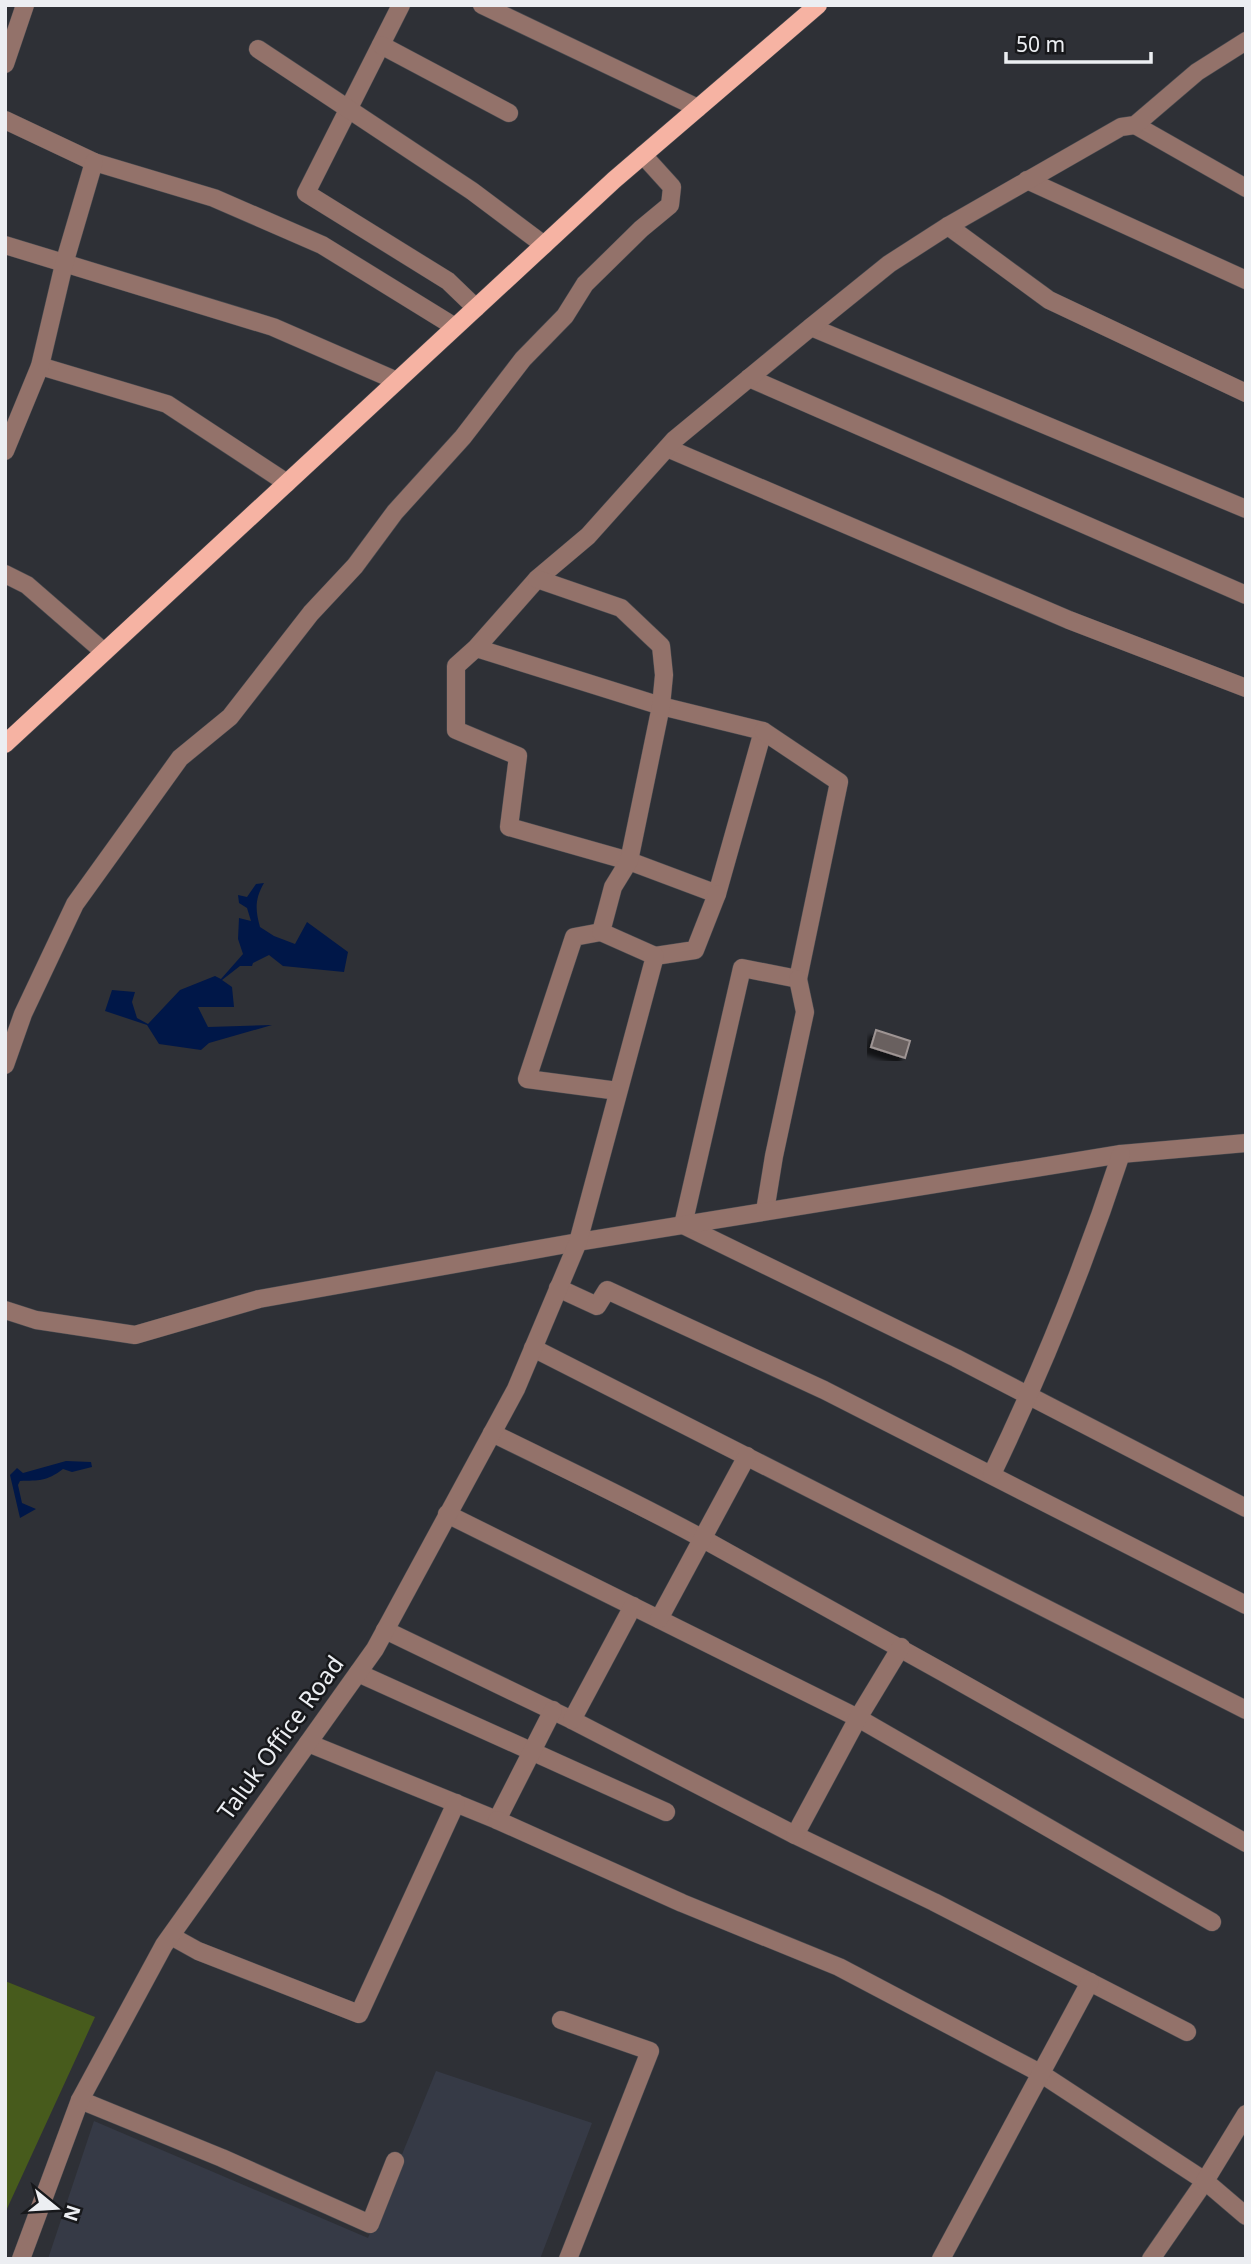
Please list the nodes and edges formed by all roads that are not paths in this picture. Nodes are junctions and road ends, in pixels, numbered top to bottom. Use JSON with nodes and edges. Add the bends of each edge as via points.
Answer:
{"nodes":[{"id":1,"x":25,"y":5,"type":"edge"},
{"id":2,"x":401,"y":5,"type":"edge"},
{"id":3,"x":482,"y":5,"type":"edge"},
{"id":4,"x":818,"y":5,"type":"edge"},
{"id":5,"x":1246,"y":41,"type":"edge"},
{"id":6,"x":381,"y":45,"type":"junction"},
{"id":7,"x":258,"y":49,"type":"dead end"},
{"id":8,"x":5,"y":64,"type":"edge"},
{"id":9,"x":698,"y":108,"type":"junction"},
{"id":10,"x":349,"y":109,"type":"junction"},
{"id":11,"x":509,"y":113,"type":"dead end"},
{"id":12,"x":5,"y":120,"type":"edge"},
{"id":13,"x":1135,"y":125,"type":"junction"},
{"id":14,"x":643,"y":155,"type":"junction"},
{"id":15,"x":94,"y":162,"type":"junction"},
{"id":16,"x":1027,"y":180,"type":"junction"},
{"id":17,"x":1246,"y":188,"type":"edge"},
{"id":18,"x":948,"y":226,"type":"junction"},
{"id":19,"x":544,"y":245,"type":"junction"},
{"id":20,"x":5,"y":246,"type":"edge"},
{"id":21,"x":64,"y":264,"type":"junction"},
{"id":22,"x":1246,"y":280,"type":"edge"},
{"id":23,"x":476,"y":308,"type":"junction"},
{"id":24,"x":455,"y":327,"type":"junction"},
{"id":25,"x":811,"y":327,"type":"junction"},
{"id":26,"x":40,"y":366,"type":"junction"},
{"id":27,"x":748,"y":378,"type":"junction"},
{"id":28,"x":397,"y":381,"type":"junction"},
{"id":29,"x":1246,"y":393,"type":"edge"},
{"id":30,"x":667,"y":448,"type":"junction"},
{"id":31,"x":5,"y":451,"type":"edge"},
{"id":32,"x":287,"y":483,"type":"junction"},
{"id":33,"x":1246,"y":509,"type":"edge"},
{"id":34,"x":5,"y":574,"type":"edge"},
{"id":35,"x":537,"y":579,"type":"junction"},
{"id":36,"x":1246,"y":595,"type":"edge"},
{"id":37,"x":477,"y":648,"type":"junction"},
{"id":38,"x":104,"y":652,"type":"junction"},
{"id":39,"x":1246,"y":688,"type":"edge"},
{"id":40,"x":661,"y":706,"type":"junction"},
{"id":41,"x":763,"y":731,"type":"junction"},
{"id":42,"x":5,"y":744,"type":"edge"},
{"id":43,"x":629,"y":861,"type":"junction"},
{"id":44,"x":717,"y":894,"type":"junction"},
{"id":45,"x":601,"y":932,"type":"junction"},
{"id":46,"x":655,"y":957,"type":"junction"},
{"id":47,"x":798,"y":979,"type":"junction"},
{"id":48,"x":5,"y":1065,"type":"edge"},
{"id":49,"x":618,"y":1091,"type":"junction"},
{"id":50,"x":1246,"y":1143,"type":"edge"},
{"id":51,"x":1121,"y":1154,"type":"junction"},
{"id":52,"x":765,"y":1212,"type":"junction"},
{"id":53,"x":683,"y":1225,"type":"junction"},
{"id":54,"x":578,"y":1242,"type":"junction"},
{"id":55,"x":558,"y":1288,"type":"junction"},
{"id":56,"x":5,"y":1310,"type":"edge"},
{"id":57,"x":533,"y":1348,"type":"junction"},
{"id":58,"x":1030,"y":1396,"type":"junction"},
{"id":59,"x":492,"y":1433,"type":"junction"},
{"id":60,"x":747,"y":1456,"type":"junction"},
{"id":61,"x":992,"y":1475,"type":"junction"},
{"id":62,"x":1246,"y":1508,"type":"edge"},
{"id":63,"x":447,"y":1514,"type":"junction"},
{"id":64,"x":703,"y":1539,"type":"junction"},
{"id":65,"x":1246,"y":1605,"type":"edge"},
{"id":66,"x":633,"y":1606,"type":"junction"},
{"id":67,"x":659,"y":1619,"type":"junction"},
{"id":68,"x":386,"y":1630,"type":"junction"},
{"id":69,"x":901,"y":1647,"type":"junction"},
{"id":70,"x":358,"y":1672,"type":"junction"},
{"id":71,"x":553,"y":1710,"type":"junction"},
{"id":72,"x":1246,"y":1710,"type":"edge"},
{"id":73,"x":858,"y":1718,"type":"junction"},
{"id":74,"x":572,"y":1720,"type":"junction"},
{"id":75,"x":308,"y":1743,"type":"junction"},
{"id":76,"x":533,"y":1751,"type":"junction"},
{"id":77,"x":456,"y":1803,"type":"junction"},
{"id":78,"x":666,"y":1812,"type":"dead end"},
{"id":79,"x":497,"y":1820,"type":"junction"},
{"id":80,"x":795,"y":1835,"type":"junction"},
{"id":81,"x":1246,"y":1843,"type":"edge"},
{"id":82,"x":1212,"y":1922,"type":"dead end"},
{"id":83,"x":170,"y":1936,"type":"junction"},
{"id":84,"x":1090,"y":1982,"type":"junction"},
{"id":85,"x":561,"y":2020,"type":"dead end"},
{"id":86,"x":1187,"y":2032,"type":"dead end"},
{"id":87,"x":1040,"y":2073,"type":"junction"},
{"id":88,"x":80,"y":2100,"type":"junction"},
{"id":89,"x":1246,"y":2114,"type":"edge"},
{"id":90,"x":395,"y":2161,"type":"dead end"},
{"id":91,"x":1205,"y":2181,"type":"junction"},
{"id":92,"x":1246,"y":2216,"type":"edge"},
{"id":93,"x":21,"y":2259,"type":"edge"},
{"id":94,"x":568,"y":2259,"type":"edge"},
{"id":95,"x":941,"y":2259,"type":"edge"},
{"id":96,"x":1151,"y":2259,"type":"edge"}],
"edges":[{"from":1,"to":8,"type":"street"},
{"from":2,"to":6,"type":"street"},
{"from":3,"to":9,"type":"street"},
{"from":4,"to":9,"type":"main road"},
{"from":5,"to":13,"type":"street","via":[[1197,72]]},
{"from":6,"to":10,"type":"street"},
{"from":6,"to":11,"type":"street"},
{"from":7,"to":10,"type":"street"},
{"from":9,"to":14,"type":"main road"},
{"from":10,"to":19,"type":"street"},
{"from":10,"to":23,"type":"street","via":[[306,193],[448,281]]},
{"from":12,"to":15,"type":"street"},
{"from":13,"to":16,"type":"street","via":[[1121,127]]},
{"from":13,"to":17,"type":"street"},
{"from":14,"to":19,"type":"main road"},
{"from":14,"to":48,"type":"street","via":[[672,187],[670,205],[585,284],[565,316],[523,359],[463,437],[395,512],[230,717],[180,758],[75,904],[23,1014]]},
{"from":15,"to":21,"type":"street"},
{"from":15,"to":24,"type":"street","via":[[214,198],[322,245]]},
{"from":16,"to":18,"type":"street"},
{"from":16,"to":22,"type":"street"},
{"from":18,"to":25,"type":"street","via":[[889,264]]},
{"from":18,"to":29,"type":"street","via":[[1049,300]]},
{"from":19,"to":23,"type":"main road"},
{"from":20,"to":21,"type":"street"},
{"from":21,"to":26,"type":"street"},
{"from":21,"to":28,"type":"street","via":[[273,327]]},
{"from":23,"to":24,"type":"main road"},
{"from":24,"to":28,"type":"main road"},
{"from":25,"to":27,"type":"street"},
{"from":25,"to":33,"type":"street"},
{"from":26,"to":31,"type":"street"},
{"from":26,"to":32,"type":"street","via":[[167,404]]},
{"from":27,"to":30,"type":"street"},
{"from":27,"to":36,"type":"street"},
{"from":28,"to":32,"type":"main road"},
{"from":30,"to":35,"type":"street","via":[[588,536]]},
{"from":30,"to":39,"type":"street","via":[[1069,620]]},
{"from":32,"to":38,"type":"main road"},
{"from":34,"to":38,"type":"street","via":[[27,585]]},
{"from":35,"to":37,"type":"street"},
{"from":35,"to":40,"type":"street","via":[[621,608],[662,646]]},
{"from":37,"to":40,"type":"street"},
{"from":37,"to":43,"type":"street","via":[[456,666],[456,730],[518,756],[509,827]]},
{"from":38,"to":42,"type":"main road"},
{"from":40,"to":41,"type":"street"},
{"from":40,"to":43,"type":"street"},
{"from":41,"to":44,"type":"street"},
{"from":41,"to":47,"type":"street","via":[[839,782]]},
{"from":43,"to":44,"type":"street"},
{"from":43,"to":45,"type":"street","via":[[613,887]]},
{"from":44,"to":46,"type":"street","via":[[695,950]]},
{"from":45,"to":46,"type":"street"},
{"from":45,"to":49,"type":"street","via":[[573,937],[527,1079]]},
{"from":46,"to":49,"type":"street","name":"Taluk Office Road"},
{"from":47,"to":52,"type":"street","via":[[805,1012]]},
{"from":47,"to":53,"type":"street","via":[[742,968]]},
{"from":49,"to":54,"type":"street","name":"Taluk Office Road"},
{"from":50,"to":51,"type":"street"},
{"from":51,"to":52,"type":"street"},
{"from":51,"to":58,"type":"street","via":[[1099,1223]]},
{"from":52,"to":53,"type":"street"},
{"from":53,"to":54,"type":"street"},
{"from":53,"to":58,"type":"street"},
{"from":54,"to":55,"type":"street","name":"Taluk Office Road"},
{"from":54,"to":56,"type":"street","via":[[259,1299],[135,1335],[36,1320]]},
{"from":55,"to":57,"type":"street","name":"Taluk Office Road"},
{"from":55,"to":61,"type":"street","via":[[597,1306],[607,1290],[824,1390]]},
{"from":57,"to":59,"type":"street","name":"Taluk Office Road"},
{"from":57,"to":60,"type":"street"},
{"from":58,"to":61,"type":"street"},
{"from":58,"to":62,"type":"street"},
{"from":59,"to":63,"type":"street","name":"Taluk Office Road"},
{"from":59,"to":64,"type":"street"},
{"from":60,"to":64,"type":"street"},
{"from":60,"to":72,"type":"street"},
{"from":61,"to":65,"type":"street"},
{"from":63,"to":66,"type":"street"},
{"from":63,"to":68,"type":"street","name":"Taluk Office Road"},
{"from":64,"to":67,"type":"street"},
{"from":64,"to":69,"type":"street"},
{"from":66,"to":67,"type":"street"},
{"from":66,"to":74,"type":"street"},
{"from":67,"to":73,"type":"street"},
{"from":68,"to":70,"type":"street","name":"Taluk Office Road"},
{"from":68,"to":71,"type":"street"},
{"from":69,"to":73,"type":"street"},
{"from":69,"to":81,"type":"street"},
{"from":70,"to":75,"type":"street","name":"Taluk Office Road"},
{"from":70,"to":76,"type":"street"},
{"from":71,"to":74,"type":"street"},
{"from":71,"to":76,"type":"street"},
{"from":73,"to":80,"type":"street"},
{"from":73,"to":82,"type":"street"},
{"from":74,"to":80,"type":"street"},
{"from":75,"to":77,"type":"street"},
{"from":75,"to":83,"type":"street","name":"Taluk Office Road"},
{"from":76,"to":78,"type":"street"},
{"from":76,"to":79,"type":"street"},
{"from":77,"to":79,"type":"street"},
{"from":77,"to":83,"type":"street","via":[[359,2014]]},
{"from":79,"to":87,"type":"street","via":[[839,1967]]},
{"from":80,"to":84,"type":"street"},
{"from":83,"to":88,"type":"street","name":"Taluk Office Road"},
{"from":84,"to":86,"type":"street"},
{"from":84,"to":87,"type":"street"},
{"from":85,"to":94,"type":"street","via":[[650,2051]]},
{"from":87,"to":91,"type":"street"},
{"from":87,"to":95,"type":"street"},
{"from":88,"to":90,"type":"street","via":[[370,2224]]},
{"from":88,"to":93,"type":"street","name":"Taluk Office Road"},
{"from":89,"to":91,"type":"street"},
{"from":91,"to":92,"type":"street"},
{"from":91,"to":96,"type":"street"}]}
